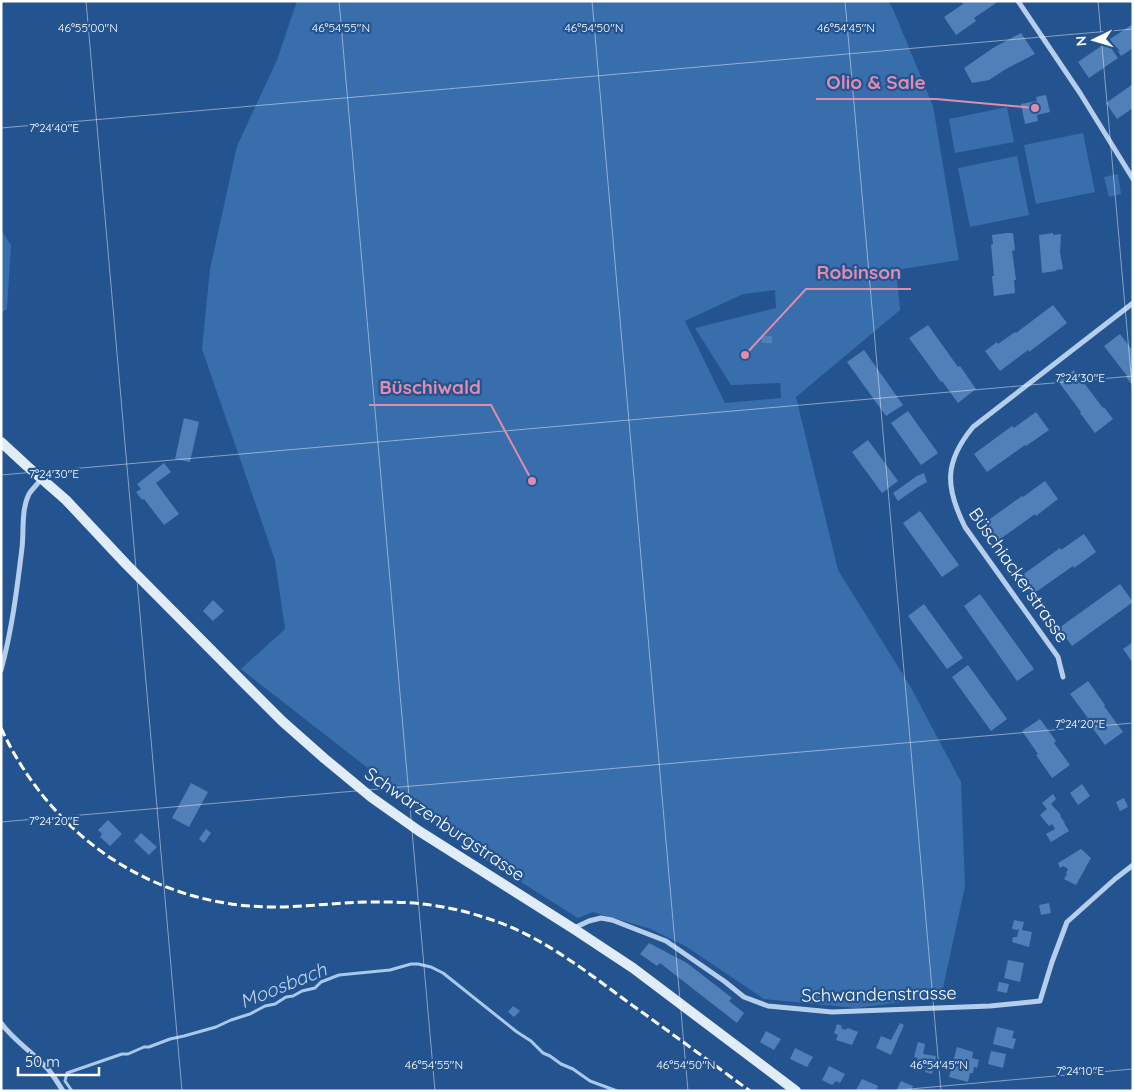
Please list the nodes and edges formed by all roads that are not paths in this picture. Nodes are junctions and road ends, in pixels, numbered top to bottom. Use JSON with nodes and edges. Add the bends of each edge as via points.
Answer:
{"nodes":[{"id":1,"x":1018,"y":1,"type":"edge"},
{"id":2,"x":1133,"y":178,"type":"edge"},
{"id":3,"x":1133,"y":303,"type":"edge"},
{"id":4,"x":1,"y":442,"type":"edge"},
{"id":5,"x":41,"y":479,"type":"junction"},
{"id":6,"x":1,"y":670,"type":"edge"},
{"id":7,"x":1063,"y":677,"type":"dead end"},
{"id":8,"x":1133,"y":865,"type":"edge"},
{"id":9,"x":574,"y":929,"type":"junction"},
{"id":10,"x":1,"y":1023,"type":"edge"},
{"id":11,"x":63,"y":1091,"type":"edge"},
{"id":12,"x":796,"y":1091,"type":"edge"}],
"edges":[{"from":1,"to":2,"type":"street"},
{"from":3,"to":7,"type":"street","name":"Büschiackerstrasse","via":[[973,427],[962,440],[951,471],[953,500],[965,527],[1058,657]]},
{"from":4,"to":5,"type":"main road","name":"Schwarzenburgstrasse"},
{"from":5,"to":6,"type":"street","via":[[29,494],[24,511],[16,604]]},
{"from":5,"to":9,"type":"main road","name":"Schwarzenburgstrasse","via":[[66,500],[282,721],[325,759],[419,831]]},
{"from":8,"to":9,"type":"street","name":"Schwandenstrasse","via":[[1067,922],[1040,1001],[832,1012],[768,1006],[744,997],[666,941],[601,918]]},
{"from":9,"to":12,"type":"main road","name":"Schwarzenburgstrasse","via":[[633,968]]},
{"from":10,"to":11,"type":"street","via":[[16,1041],[44,1064]]}]}
